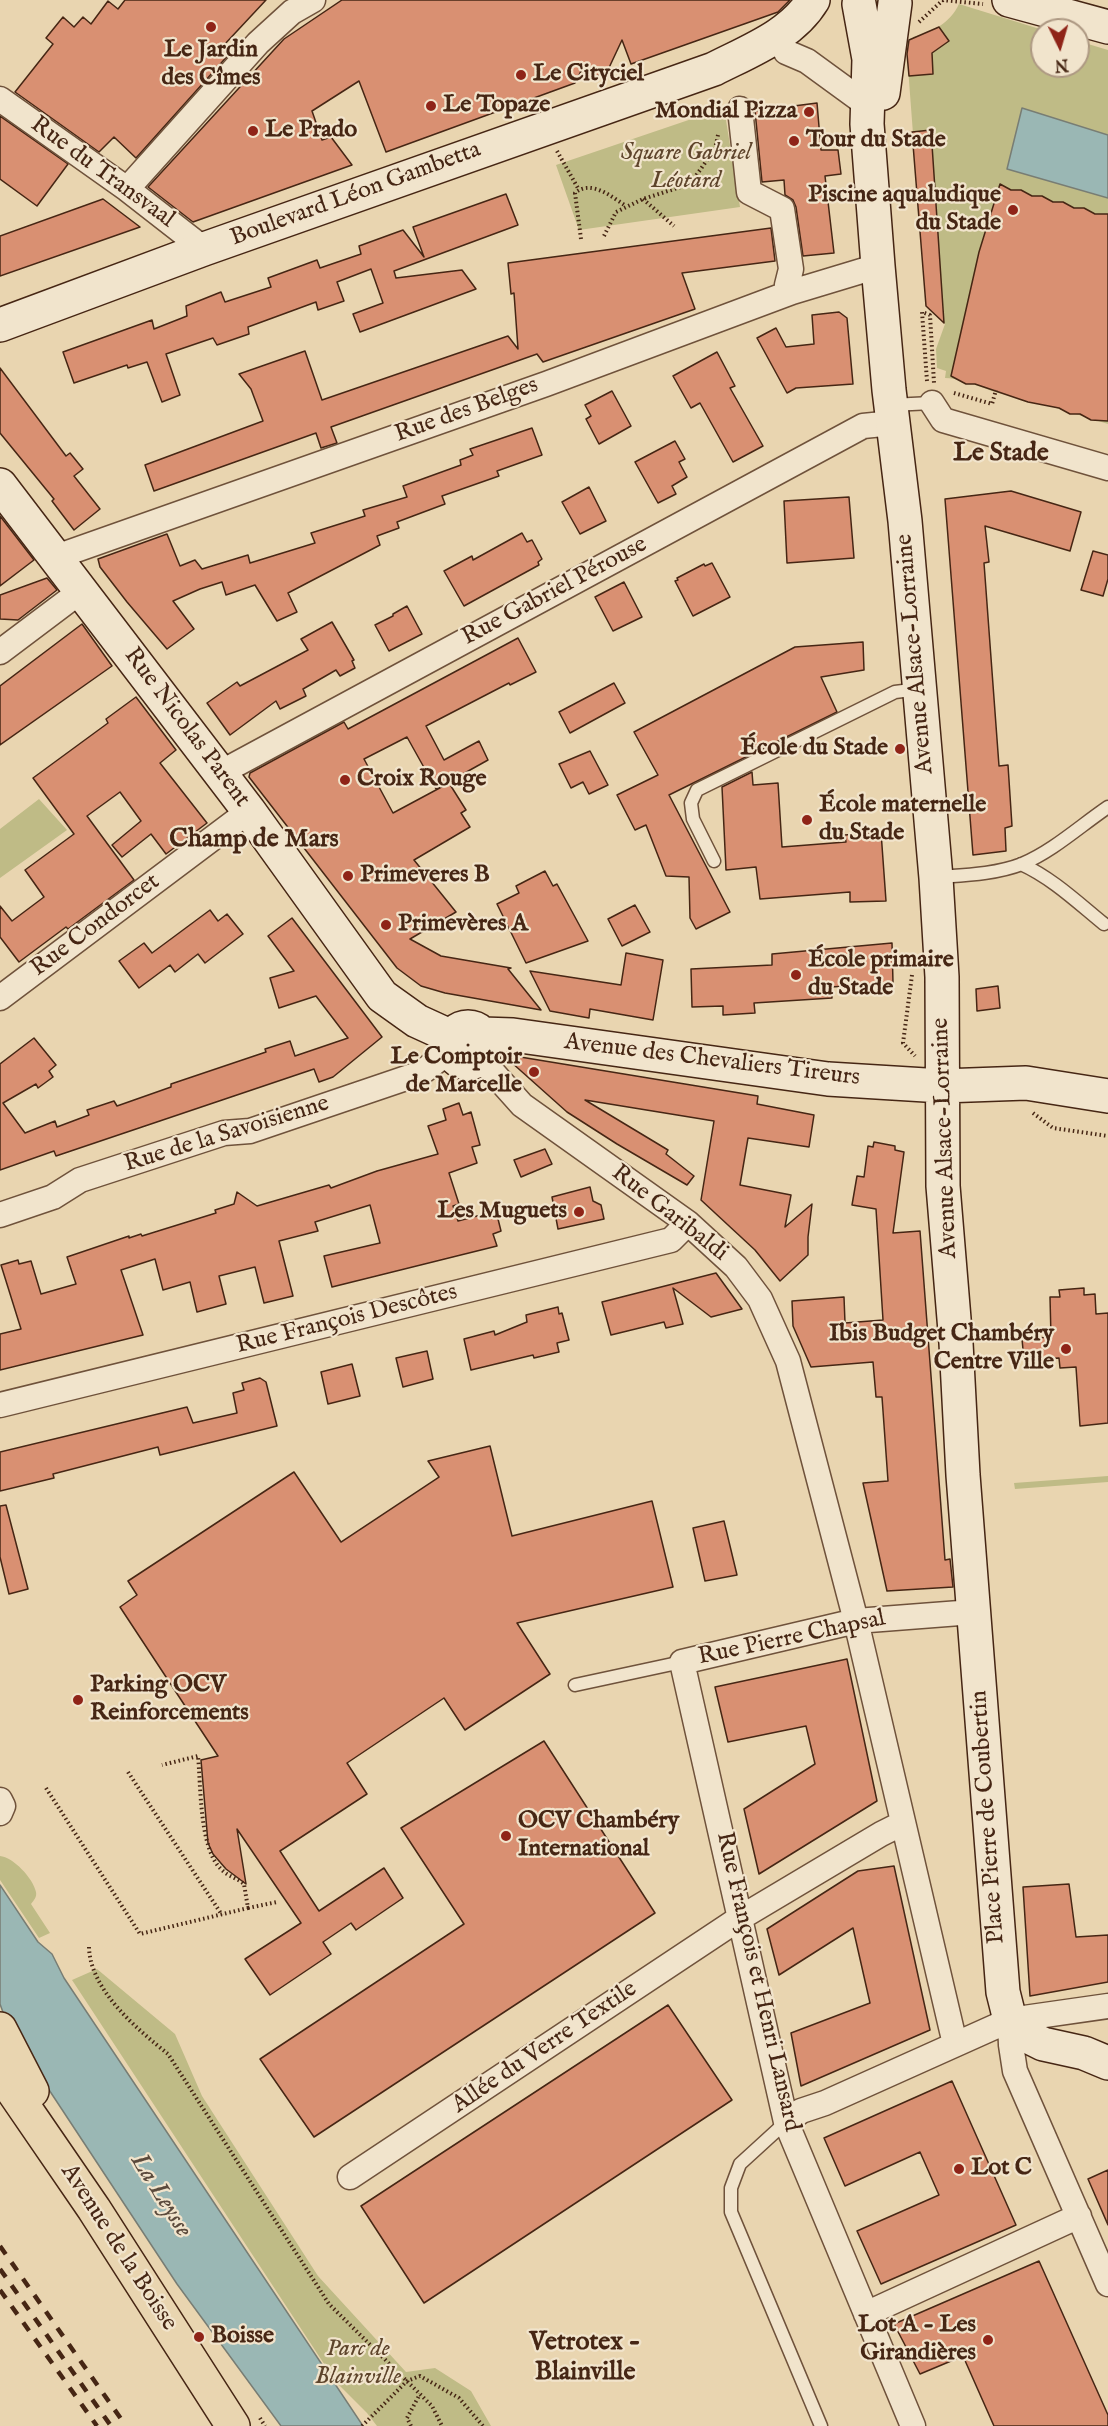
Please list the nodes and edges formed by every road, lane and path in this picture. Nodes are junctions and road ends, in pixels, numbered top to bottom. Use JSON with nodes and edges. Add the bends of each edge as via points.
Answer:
{"nodes":[{"id":1,"x":313,"y":0,"type":"edge"},
{"id":2,"x":813,"y":0,"type":"edge"},
{"id":3,"x":1009,"y":0,"type":"edge"},
{"id":4,"x":1078,"y":0,"type":"edge"},
{"id":5,"x":855,"y":2,"type":"edge"},
{"id":6,"x":899,"y":2,"type":"edge"},
{"id":7,"x":1108,"y":8,"type":"edge"},
{"id":8,"x":1108,"y":27,"type":"edge"},
{"id":9,"x":786,"y":52,"type":"junction"},
{"id":10,"x":714,"y":69,"type":"junction"},
{"id":11,"x":0,"y":99,"type":"edge"},
{"id":12,"x":866,"y":104,"type":"junction"},
{"id":13,"x":740,"y":109,"type":"dead end"},
{"id":14,"x":548,"y":127,"type":"junction"},
{"id":15,"x":719,"y":130,"type":"dead end"},
{"id":16,"x":127,"y":189,"type":"junction"},
{"id":17,"x":579,"y":190,"type":"junction"},
{"id":18,"x":874,"y":199,"type":"junction"},
{"id":19,"x":643,"y":200,"type":"junction"},
{"id":20,"x":626,"y":206,"type":"junction"},
{"id":21,"x":674,"y":226,"type":"dead end"},
{"id":22,"x":604,"y":236,"type":"dead end"},
{"id":23,"x":581,"y":239,"type":"dead end"},
{"id":24,"x":204,"y":249,"type":"junction"},
{"id":25,"x":878,"y":266,"type":"junction"},
{"id":26,"x":788,"y":285,"type":"dead end"},
{"id":27,"x":0,"y":325,"type":"edge"},
{"id":28,"x":996,"y":390,"type":"dead end"},
{"id":29,"x":935,"y":393,"type":"junction"},
{"id":30,"x":892,"y":414,"type":"junction"},
{"id":31,"x":1108,"y":468,"type":"edge"},
{"id":32,"x":0,"y":485,"type":"edge"},
{"id":33,"x":56,"y":557,"type":"junction"},
{"id":34,"x":81,"y":591,"type":"junction"},
{"id":35,"x":0,"y":652,"type":"edge"},
{"id":36,"x":920,"y":689,"type":"junction"},
{"id":37,"x":220,"y":773,"type":"junction"},
{"id":38,"x":1108,"y":807,"type":"edge"},
{"id":39,"x":249,"y":811,"type":"junction"},
{"id":40,"x":714,"y":861,"type":"dead end"},
{"id":41,"x":1021,"y":864,"type":"junction"},
{"id":42,"x":936,"y":878,"type":"junction"},
{"id":43,"x":1104,"y":924,"type":"dead end"},
{"id":44,"x":0,"y":998,"type":"edge"},
{"id":45,"x":466,"y":1045,"type":"junction"},
{"id":46,"x":942,"y":1086,"type":"junction"},
{"id":47,"x":1108,"y":1096,"type":"edge"},
{"id":48,"x":1023,"y":1105,"type":"junction"},
{"id":49,"x":1108,"y":1117,"type":"edge"},
{"id":50,"x":1108,"y":1136,"type":"edge"},
{"id":51,"x":0,"y":1215,"type":"edge"},
{"id":52,"x":688,"y":1223,"type":"junction"},
{"id":53,"x":0,"y":1405,"type":"edge"},
{"id":54,"x":973,"y":1612,"type":"junction"},
{"id":55,"x":856,"y":1621,"type":"junction"},
{"id":56,"x":682,"y":1662,"type":"junction"},
{"id":57,"x":575,"y":1684,"type":"dead end"},
{"id":58,"x":162,"y":1765,"type":"dead end"},
{"id":59,"x":128,"y":1772,"type":"dead end"},
{"id":60,"x":46,"y":1788,"type":"dead end"},
{"id":61,"x":0,"y":1800,"type":"edge"},
{"id":62,"x":0,"y":1813,"type":"edge"},
{"id":63,"x":903,"y":1823,"type":"junction"},
{"id":64,"x":277,"y":1902,"type":"dead end"},
{"id":65,"x":248,"y":1908,"type":"junction"},
{"id":66,"x":222,"y":1915,"type":"junction"},
{"id":67,"x":740,"y":1918,"type":"junction"},
{"id":68,"x":89,"y":1947,"type":"dead end"},
{"id":69,"x":1108,"y":2006,"type":"edge"},
{"id":70,"x":1010,"y":2020,"type":"junction"},
{"id":71,"x":0,"y":2030,"type":"edge"},
{"id":72,"x":955,"y":2044,"type":"junction"},
{"id":73,"x":0,"y":2055,"type":"edge"},
{"id":74,"x":1108,"y":2063,"type":"edge"},
{"id":75,"x":0,"y":2072,"type":"edge"},
{"id":76,"x":32,"y":2090,"type":"junction"},
{"id":77,"x":786,"y":2122,"type":"junction"},
{"id":78,"x":350,"y":2177,"type":"dead end"},
{"id":79,"x":94,"y":2209,"type":"junction"},
{"id":80,"x":1079,"y":2216,"type":"junction"},
{"id":81,"x":1108,"y":2284,"type":"edge"},
{"id":82,"x":866,"y":2314,"type":"junction"},
{"id":83,"x":407,"y":2381,"type":"junction"},
{"id":84,"x":420,"y":2394,"type":"junction"},
{"id":85,"x":233,"y":2426,"type":"edge"},
{"id":86,"x":362,"y":2426,"type":"edge"},
{"id":87,"x":411,"y":2426,"type":"edge"},
{"id":88,"x":442,"y":2426,"type":"edge"},
{"id":89,"x":483,"y":2426,"type":"edge"},
{"id":90,"x":821,"y":2426,"type":"edge"},
{"id":91,"x":913,"y":2426,"type":"edge"}],
"edges":[{"from":1,"to":16,"type":"street","via":[[292,12],[258,43]]},
{"from":2,"to":10,"type":"main road","name":"Boulevard Léon Gambetta","via":[[796,22]]},
{"from":3,"to":8,"type":"main road"},
{"from":4,"to":7,"type":"main road"},
{"from":5,"to":6,"type":"main road","via":[[875,6]]},
{"from":5,"to":9,"type":"main road","name":"Boulevard Léon Gambetta","via":[[831,15]]},
{"from":5,"to":12,"type":"main road","name":"Avenue Alsace-Lorraine","via":[[869,59]]},
{"from":6,"to":18,"type":"main road","name":"Avenue Alsace-Lorraine","via":[[881,104]]},
{"from":9,"to":10,"type":"main road","name":"Boulevard Léon Gambetta","via":[[748,65]]},
{"from":9,"to":12,"type":"street","via":[[807,61]]},
{"from":10,"to":14,"type":"main road","name":"Boulevard Léon Gambetta"},
{"from":11,"to":16,"type":"street","name":"Rue du Transvaal"},
{"from":12,"to":18,"type":"main road","name":"Avenue Alsace-Lorraine"},
{"from":13,"to":26,"type":"street","via":[[749,192],[782,209],[791,269]]},
{"from":14,"to":17,"type":"path","via":[[562,163]]},
{"from":14,"to":24,"type":"main road","name":"Boulevard Léon Gambetta"},
{"from":15,"to":19,"type":"path","via":[[715,149],[690,184]]},
{"from":16,"to":24,"type":"street","name":"Rue du Transvaal"},
{"from":17,"to":20,"type":"path","via":[[602,190]]},
{"from":17,"to":23,"type":"path","via":[[575,193]]},
{"from":18,"to":25,"type":"main road","name":"Avenue Alsace-Lorraine"},
{"from":19,"to":20,"type":"path"},
{"from":19,"to":21,"type":"path"},
{"from":20,"to":22,"type":"path","via":[[616,212]]},
{"from":24,"to":27,"type":"main road","name":"Boulevard Léon Gambetta"},
{"from":25,"to":30,"type":"main road","name":"Avenue Alsace-Lorraine"},
{"from":25,"to":33,"type":"street","name":"Rue des Belges","via":[[792,292],[546,384]]},
{"from":28,"to":29,"type":"path","via":[[992,404]]},
{"from":29,"to":29,"type":"path","via":[[922,312],[931,313]]},
{"from":29,"to":30,"type":"lane"},
{"from":29,"to":31,"type":"street","via":[[943,420]]},
{"from":30,"to":36,"type":"main road","name":"Avenue Alsace-Lorraine"},
{"from":30,"to":37,"type":"street","name":"Rue Gabriel Pérouse","via":[[863,426]]},
{"from":32,"to":33,"type":"main road","name":"Rue Nicolas Parent"},
{"from":33,"to":34,"type":"main road","name":"Rue Nicolas Parent"},
{"from":34,"to":35,"type":"street"},
{"from":34,"to":37,"type":"main road","name":"Rue Nicolas Parent"},
{"from":36,"to":40,"type":"lane","via":[[895,692],[697,790],[691,803],[693,819]]},
{"from":36,"to":42,"type":"main road","name":"Avenue Alsace-Lorraine"},
{"from":37,"to":39,"type":"main road","name":"Rue Nicolas Parent"},
{"from":38,"to":41,"type":"lane","via":[[1047,851]]},
{"from":39,"to":44,"type":"street","name":"Rue Condorcet"},
{"from":39,"to":45,"type":"main road","name":"Rue Nicolas Parent","via":[[382,996],[417,1021]]},
{"from":41,"to":42,"type":"lane"},
{"from":41,"to":43,"type":"lane","via":[[1054,883]]},
{"from":42,"to":46,"type":"main road","name":"Avenue Alsace-Lorraine","via":[[942,977]]},
{"from":45,"to":46,"type":"main road","name":"Avenue des Chevaliers Tireurs","via":[[513,1035],[828,1079]]},
{"from":45,"to":51,"type":"street","name":"Rue de la Savoisienne","via":[[421,1073],[250,1131],[224,1132],[80,1180],[53,1197]]},
{"from":45,"to":52,"type":"street","name":"Rue Garibaldi","via":[[522,1105]]},
{"from":46,"to":47,"type":"main road","name":"Avenue des Chevaliers Tireurs","via":[[1026,1083]]},
{"from":46,"to":48,"type":"main road","name":"Avenue des Chevaliers Tireurs"},
{"from":46,"to":54,"type":"main road","name":"Avenue Alsace-Lorraine","via":[[943,1186]]},
{"from":48,"to":49,"type":"main road","name":"Avenue des Chevaliers Tireurs"},
{"from":48,"to":50,"type":"path","via":[[1053,1128]]},
{"from":52,"to":53,"type":"street","name":"Rue François Descôtes","via":[[671,1240]]},
{"from":52,"to":55,"type":"street","name":"Rue Garibaldi","via":[[736,1267],[760,1299],[788,1361]]},
{"from":54,"to":55,"type":"street","name":"Rue Pierre Chapsal"},
{"from":54,"to":70,"type":"main road","name":"Place Pierre de Coubertin","via":[[1003,1992]]},
{"from":55,"to":56,"type":"street","name":"Rue Pierre Chapsal"},
{"from":55,"to":63,"type":"street","name":"Rue Garibaldi"},
{"from":56,"to":57,"type":"lane"},
{"from":56,"to":67,"type":"street","name":"Rue François et Henri Lansard"},
{"from":58,"to":65,"type":"path","via":[[198,1756],[210,1852],[220,1869],[244,1884]]},
{"from":59,"to":66,"type":"path"},
{"from":60,"to":66,"type":"path","via":[[140,1934]]},
{"from":61,"to":62,"type":"street"},
{"from":63,"to":67,"type":"street","name":"Allée du Verre Textile"},
{"from":63,"to":72,"type":"street","name":"Rue Garibaldi"},
{"from":64,"to":65,"type":"path"},
{"from":65,"to":66,"type":"path"},
{"from":67,"to":77,"type":"street","name":"Rue François et Henri Lansard"},
{"from":67,"to":78,"type":"street","name":"Allée du Verre Textile"},
{"from":68,"to":83,"type":"path","via":[[89,1964],[115,2005],[168,2054],[329,2304]]},
{"from":69,"to":70,"type":"street"},
{"from":70,"to":72,"type":"street"},
{"from":70,"to":74,"type":"main road","via":[[1025,2036],[1043,2044]]},
{"from":70,"to":80,"type":"street","via":[[1015,2071]]},
{"from":71,"to":76,"type":"main road"},
{"from":72,"to":77,"type":"street","via":[[801,2111]]},
{"from":73,"to":76,"type":"lane"},
{"from":75,"to":79,"type":"main road","name":"Avenue de la Boisse"},
{"from":76,"to":79,"type":"main road"},
{"from":77,"to":82,"type":"street","name":"Rue François et Henri Lansard"},
{"from":77,"to":90,"type":"lane","via":[[740,2164],[731,2188],[731,2212]]},
{"from":79,"to":85,"type":"main road","name":"Avenue de la Boisse","via":[[135,2264]]},
{"from":80,"to":81,"type":"street"},
{"from":80,"to":82,"type":"street"},
{"from":82,"to":91,"type":"street","name":"Rue François et Henri Lansard"},
{"from":83,"to":84,"type":"path"},
{"from":83,"to":86,"type":"path"},
{"from":83,"to":89,"type":"path","via":[[420,2376],[432,2382],[459,2398]]},
{"from":84,"to":87,"type":"path","via":[[407,2418]]},
{"from":84,"to":88,"type":"path","via":[[432,2406]]}]}
